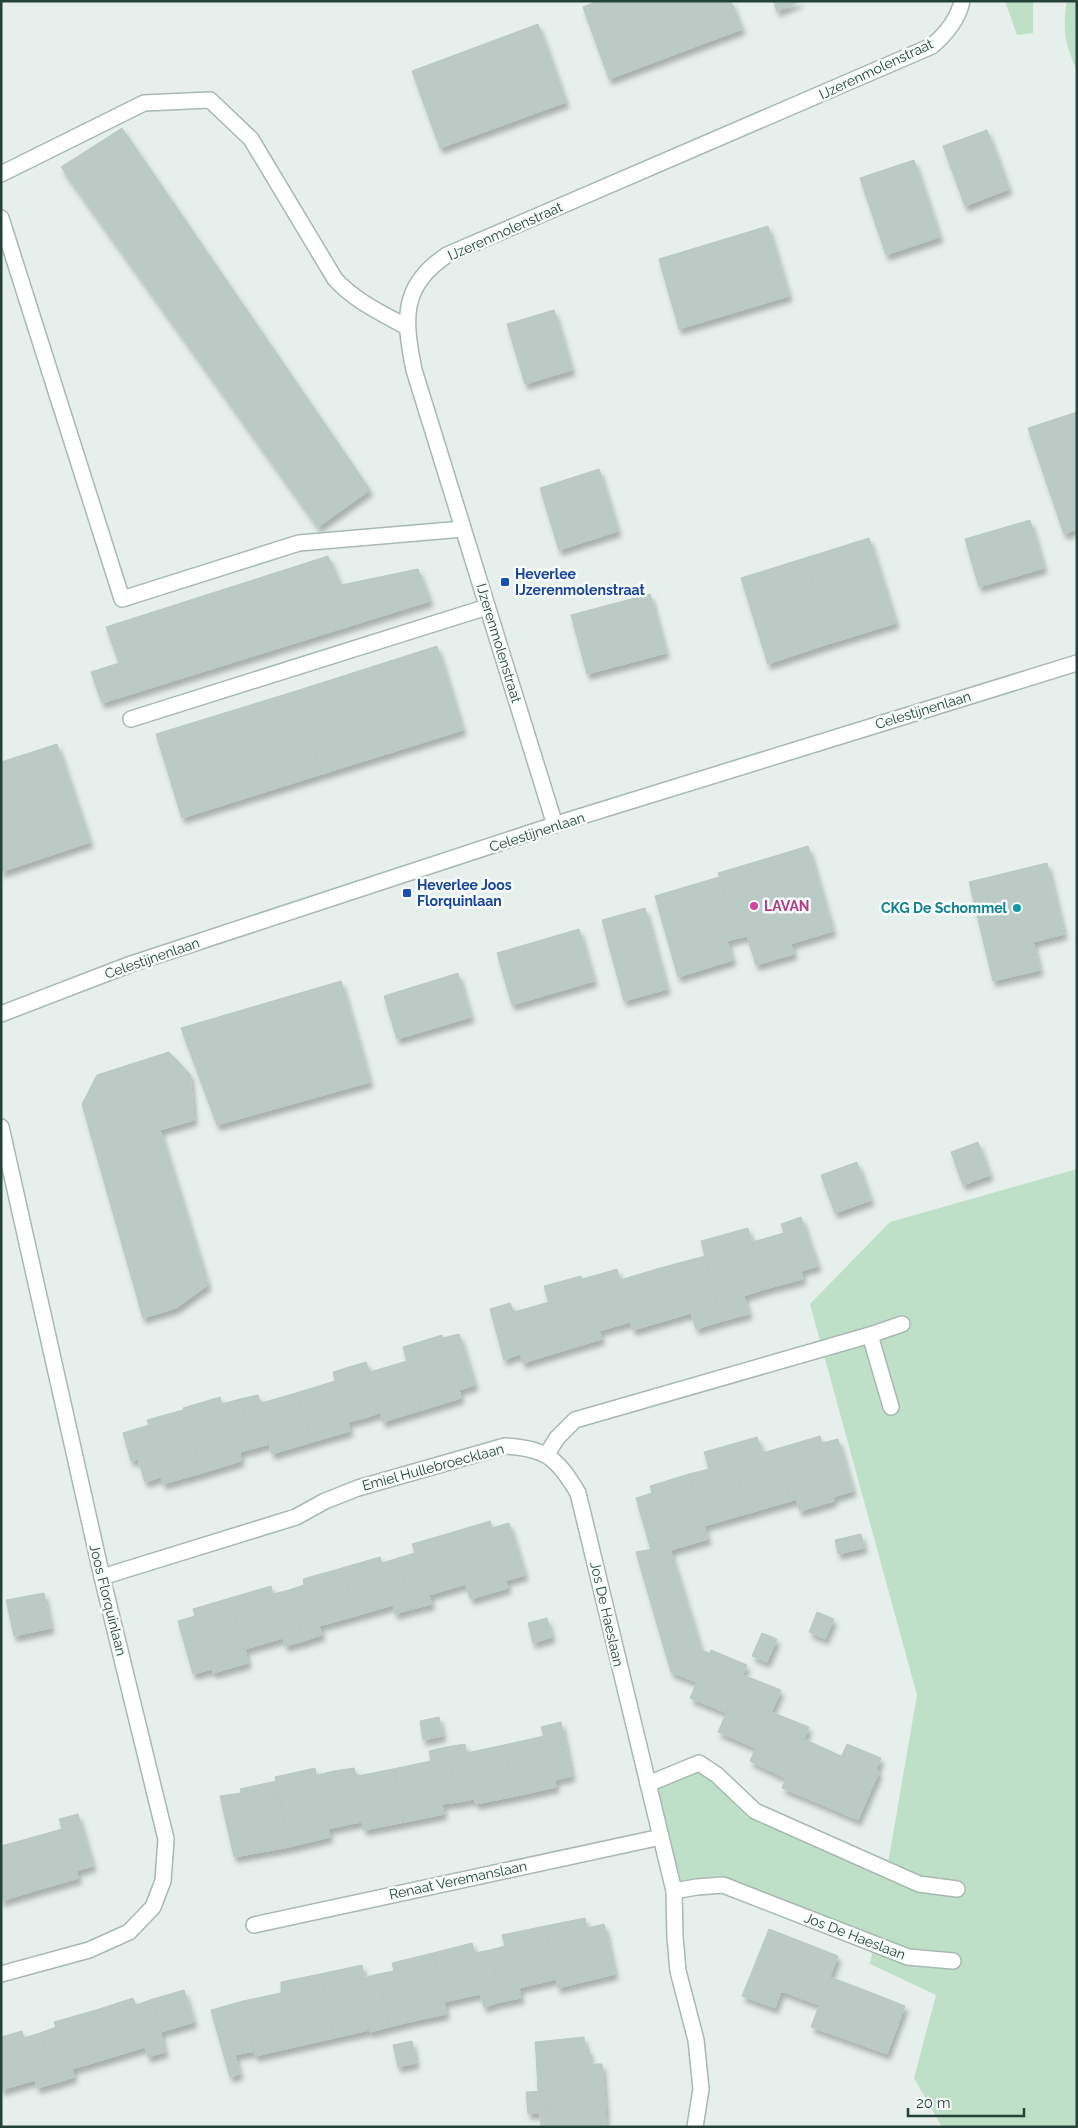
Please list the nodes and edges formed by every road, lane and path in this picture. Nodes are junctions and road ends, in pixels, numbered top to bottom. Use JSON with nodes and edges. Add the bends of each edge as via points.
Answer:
{"nodes":[{"id":1,"x":962,"y":1,"type":"edge"},
{"id":2,"x":1,"y":174,"type":"edge"},
{"id":3,"x":1,"y":218,"type":"edge"},
{"id":4,"x":407,"y":327,"type":"junction"},
{"id":5,"x":463,"y":529,"type":"junction"},
{"id":6,"x":487,"y":607,"type":"junction"},
{"id":7,"x":1077,"y":663,"type":"edge"},
{"id":8,"x":131,"y":719,"type":"dead end"},
{"id":9,"x":555,"y":825,"type":"junction"},
{"id":10,"x":1,"y":1014,"type":"edge"},
{"id":11,"x":1,"y":1127,"type":"edge"},
{"id":12,"x":902,"y":1324,"type":"dead end"},
{"id":13,"x":870,"y":1335,"type":"junction"},
{"id":14,"x":892,"y":1407,"type":"dead end"},
{"id":15,"x":547,"y":1454,"type":"junction"},
{"id":16,"x":102,"y":1577,"type":"junction"},
{"id":17,"x":648,"y":1784,"type":"junction"},
{"id":18,"x":661,"y":1837,"type":"junction"},
{"id":19,"x":957,"y":1890,"type":"dead end"},
{"id":20,"x":674,"y":1891,"type":"junction"},
{"id":21,"x":254,"y":1924,"type":"dead end"},
{"id":22,"x":952,"y":1961,"type":"dead end"},
{"id":23,"x":1,"y":1974,"type":"edge"},
{"id":24,"x":695,"y":2127,"type":"edge"}],
"edges":[{"from":1,"to":4,"type":"street","name":"IJzerenmolenstraat","via":[[953,24],[932,46],[446,255],[431,265],[411,293]]},
{"from":2,"to":4,"type":"street","via":[[144,103],[210,100],[252,139],[335,279],[359,301]]},
{"from":3,"to":5,"type":"street","via":[[122,599],[299,542]]},
{"from":4,"to":5,"type":"street","name":"IJzerenmolenstraat","via":[[414,370]]},
{"from":5,"to":6,"type":"street","name":"IJzerenmolenstraat"},
{"from":6,"to":8,"type":"street"},
{"from":6,"to":9,"type":"street","name":"IJzerenmolenstraat"},
{"from":7,"to":9,"type":"street","name":"Celestijnenlaan"},
{"from":9,"to":10,"type":"street","name":"Celestijnenlaan","via":[[131,964]]},
{"from":11,"to":16,"type":"street","name":"Joos Florquinlaan"},
{"from":12,"to":13,"type":"street"},
{"from":13,"to":14,"type":"street"},
{"from":13,"to":15,"type":"street","via":[[575,1420]]},
{"from":15,"to":16,"type":"street","name":"Emiel Hullebroecklaan","via":[[527,1447],[505,1446],[358,1488],[296,1517]]},
{"from":15,"to":17,"type":"street","name":"Jos De Haeslaan","via":[[578,1493]]},
{"from":16,"to":23,"type":"street","name":"Joos Florquinlaan","via":[[166,1839],[163,1881],[153,1907],[129,1932],[89,1950]]},
{"from":17,"to":18,"type":"street","name":"Jos De Haeslaan"},
{"from":17,"to":19,"type":"street","via":[[699,1763],[756,1810],[919,1884]]},
{"from":18,"to":20,"type":"street","name":"Jos De Haeslaan"},
{"from":18,"to":21,"type":"street","name":"Renaat Veremanslaan"},
{"from":20,"to":22,"type":"street","name":"Jos De Haeslaan","via":[[723,1885],[908,1957]]},
{"from":20,"to":24,"type":"street","name":"Jos De Haeslaan","via":[[678,1971],[696,2040],[701,2089]]}]}
